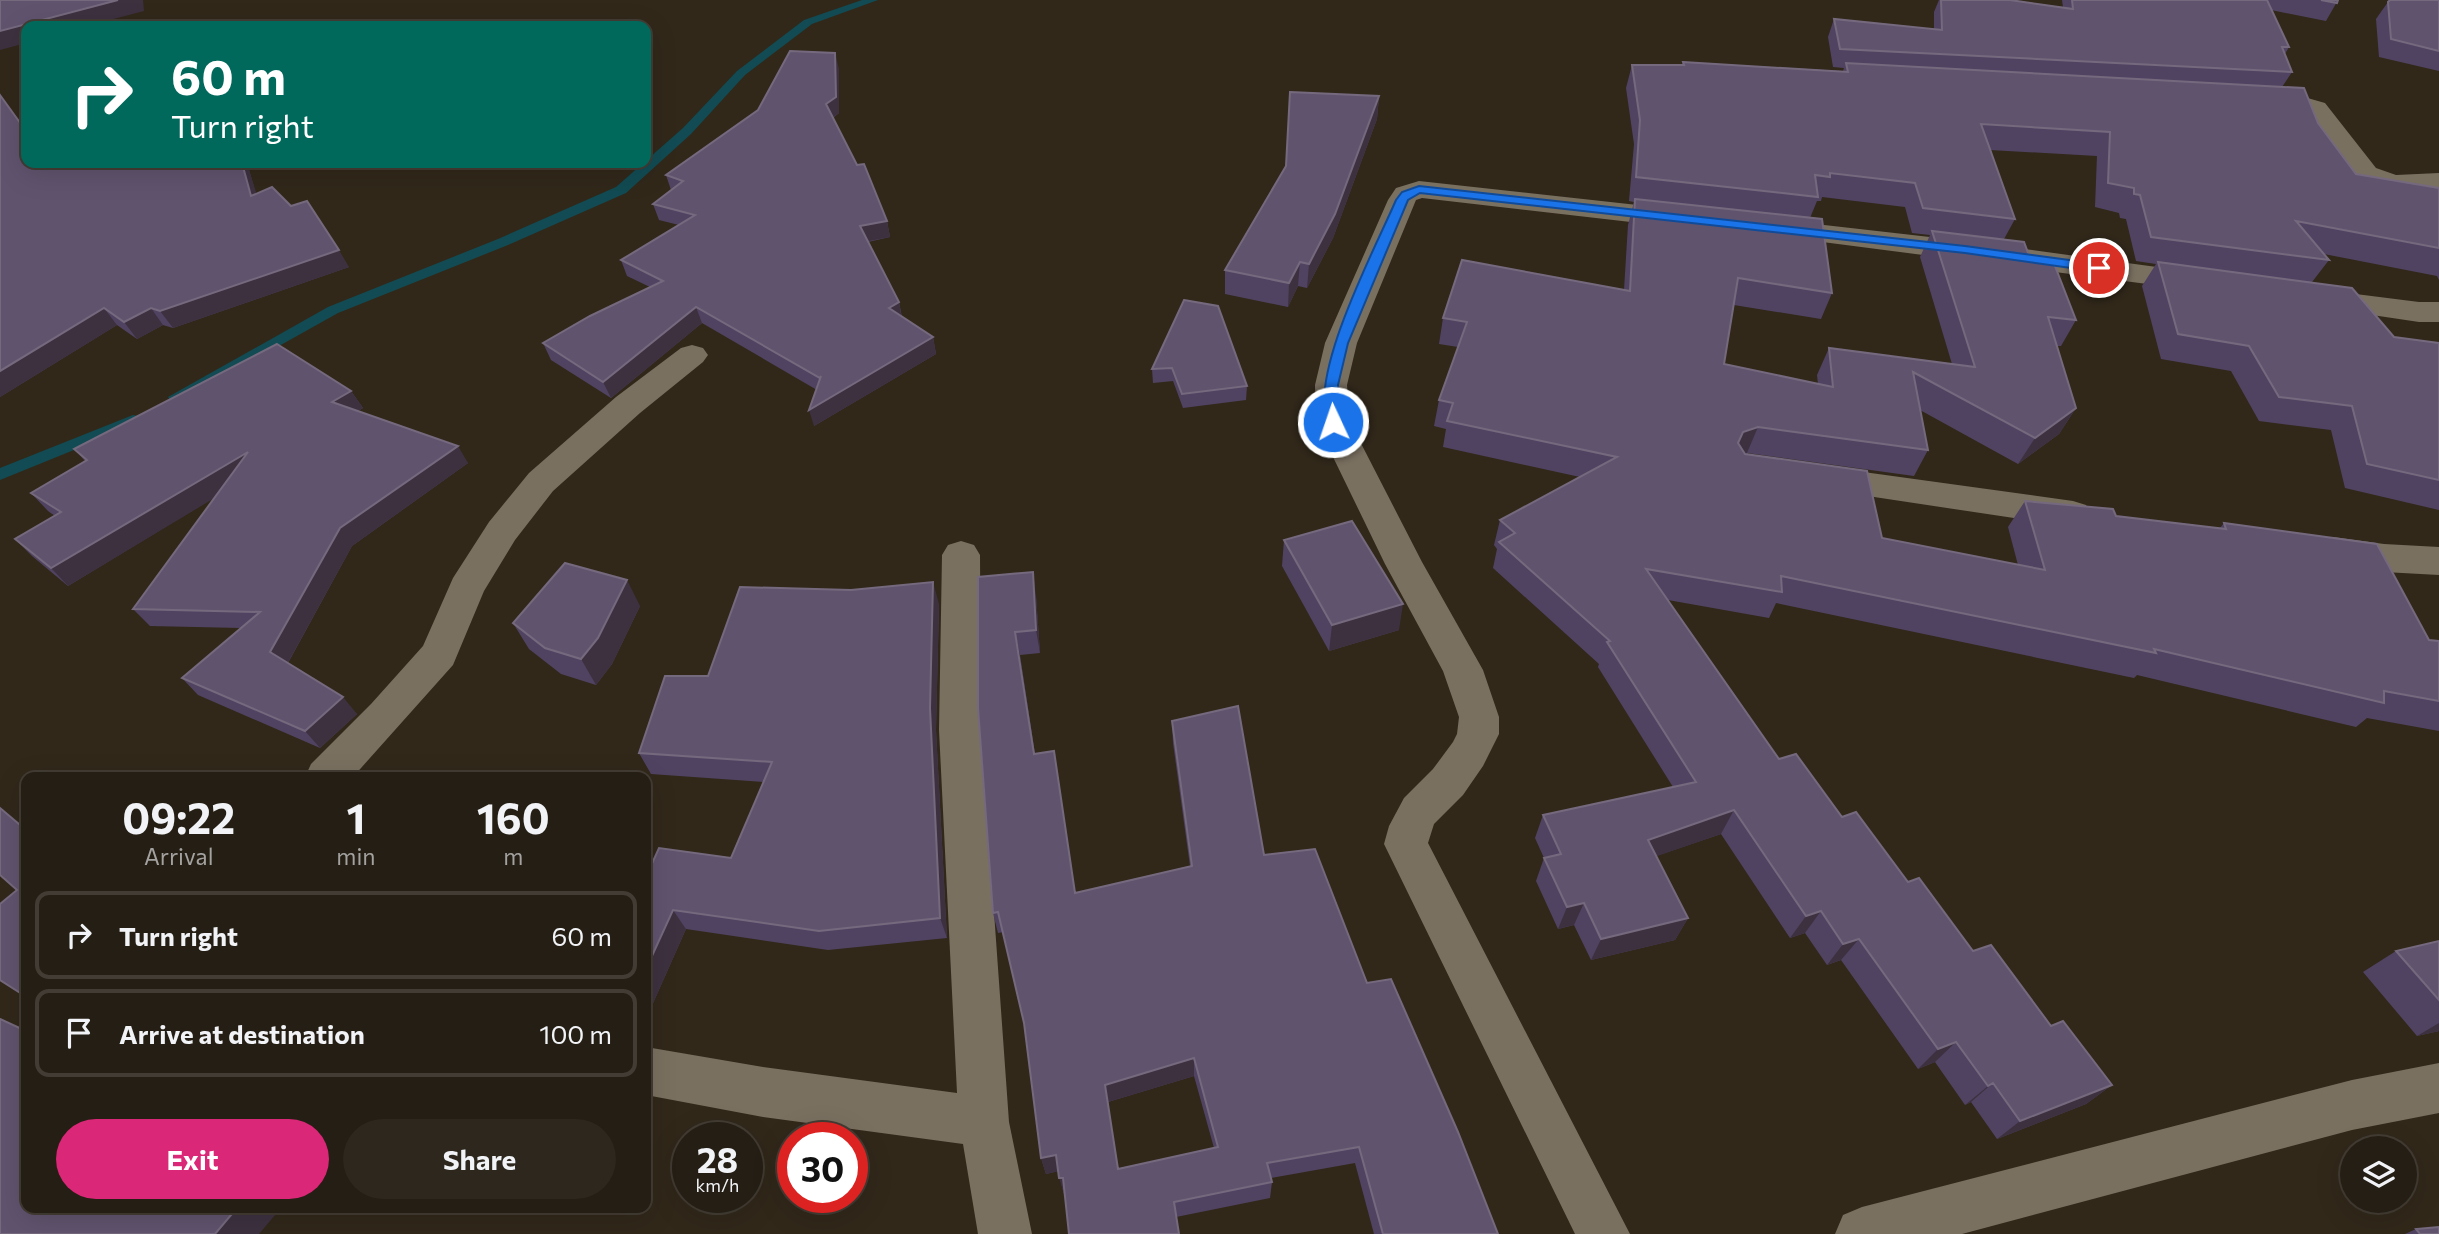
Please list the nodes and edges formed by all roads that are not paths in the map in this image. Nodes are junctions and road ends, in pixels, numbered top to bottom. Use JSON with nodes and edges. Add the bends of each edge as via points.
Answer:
{"nodes":[{"id":1,"x":2239,"y":98,"type":"edge"},
{"id":2,"x":2439,"y":181,"type":"edge"},
{"id":3,"x":2227,"y":286,"type":"edge"},
{"id":4,"x":2295,"y":295,"type":"edge"},
{"id":5,"x":2429,"y":321,"type":"edge"},
{"id":6,"x":692,"y":355,"type":"dead end"},
{"id":7,"x":1788,"y":474,"type":"edge"},
{"id":8,"x":2107,"y":519,"type":"edge"},
{"id":9,"x":2301,"y":546,"type":"edge"},
{"id":10,"x":961,"y":555,"type":"dead end"},
{"id":11,"x":2439,"y":561,"type":"edge"},
{"id":12,"x":331,"y":772,"type":"edge"},
{"id":13,"x":651,"y":1072,"type":"edge"},
{"id":14,"x":2439,"y":1087,"type":"edge"},
{"id":15,"x":984,"y":1122,"type":"junction"},
{"id":16,"x":1004,"y":1234,"type":"edge"},
{"id":17,"x":1603,"y":1234,"type":"edge"},
{"id":18,"x":1862,"y":1234,"type":"edge"}],
"edges":[{"from":1,"to":2,"type":"street","via":[[2290,101],[2316,108],[2359,167],[2379,180]]},
{"from":3,"to":17,"type":"street","via":[[1965,250],[1419,189],[1402,200],[1341,343],[1331,385],[1333,422],[1463,670],[1479,717],[1478,734],[1468,754],[1419,811],[1406,845]]},
{"from":4,"to":5,"type":"street"},
{"from":6,"to":12,"type":"street","via":[[541,482],[502,531],[466,588],[439,653]]},
{"from":7,"to":8,"type":"street"},
{"from":9,"to":11,"type":"street"},
{"from":10,"to":15,"type":"street","via":[[960,730]]},
{"from":13,"to":15,"type":"street"},
{"from":14,"to":18,"type":"street","via":[[2339,1108]]},
{"from":15,"to":16,"type":"street"}]}
